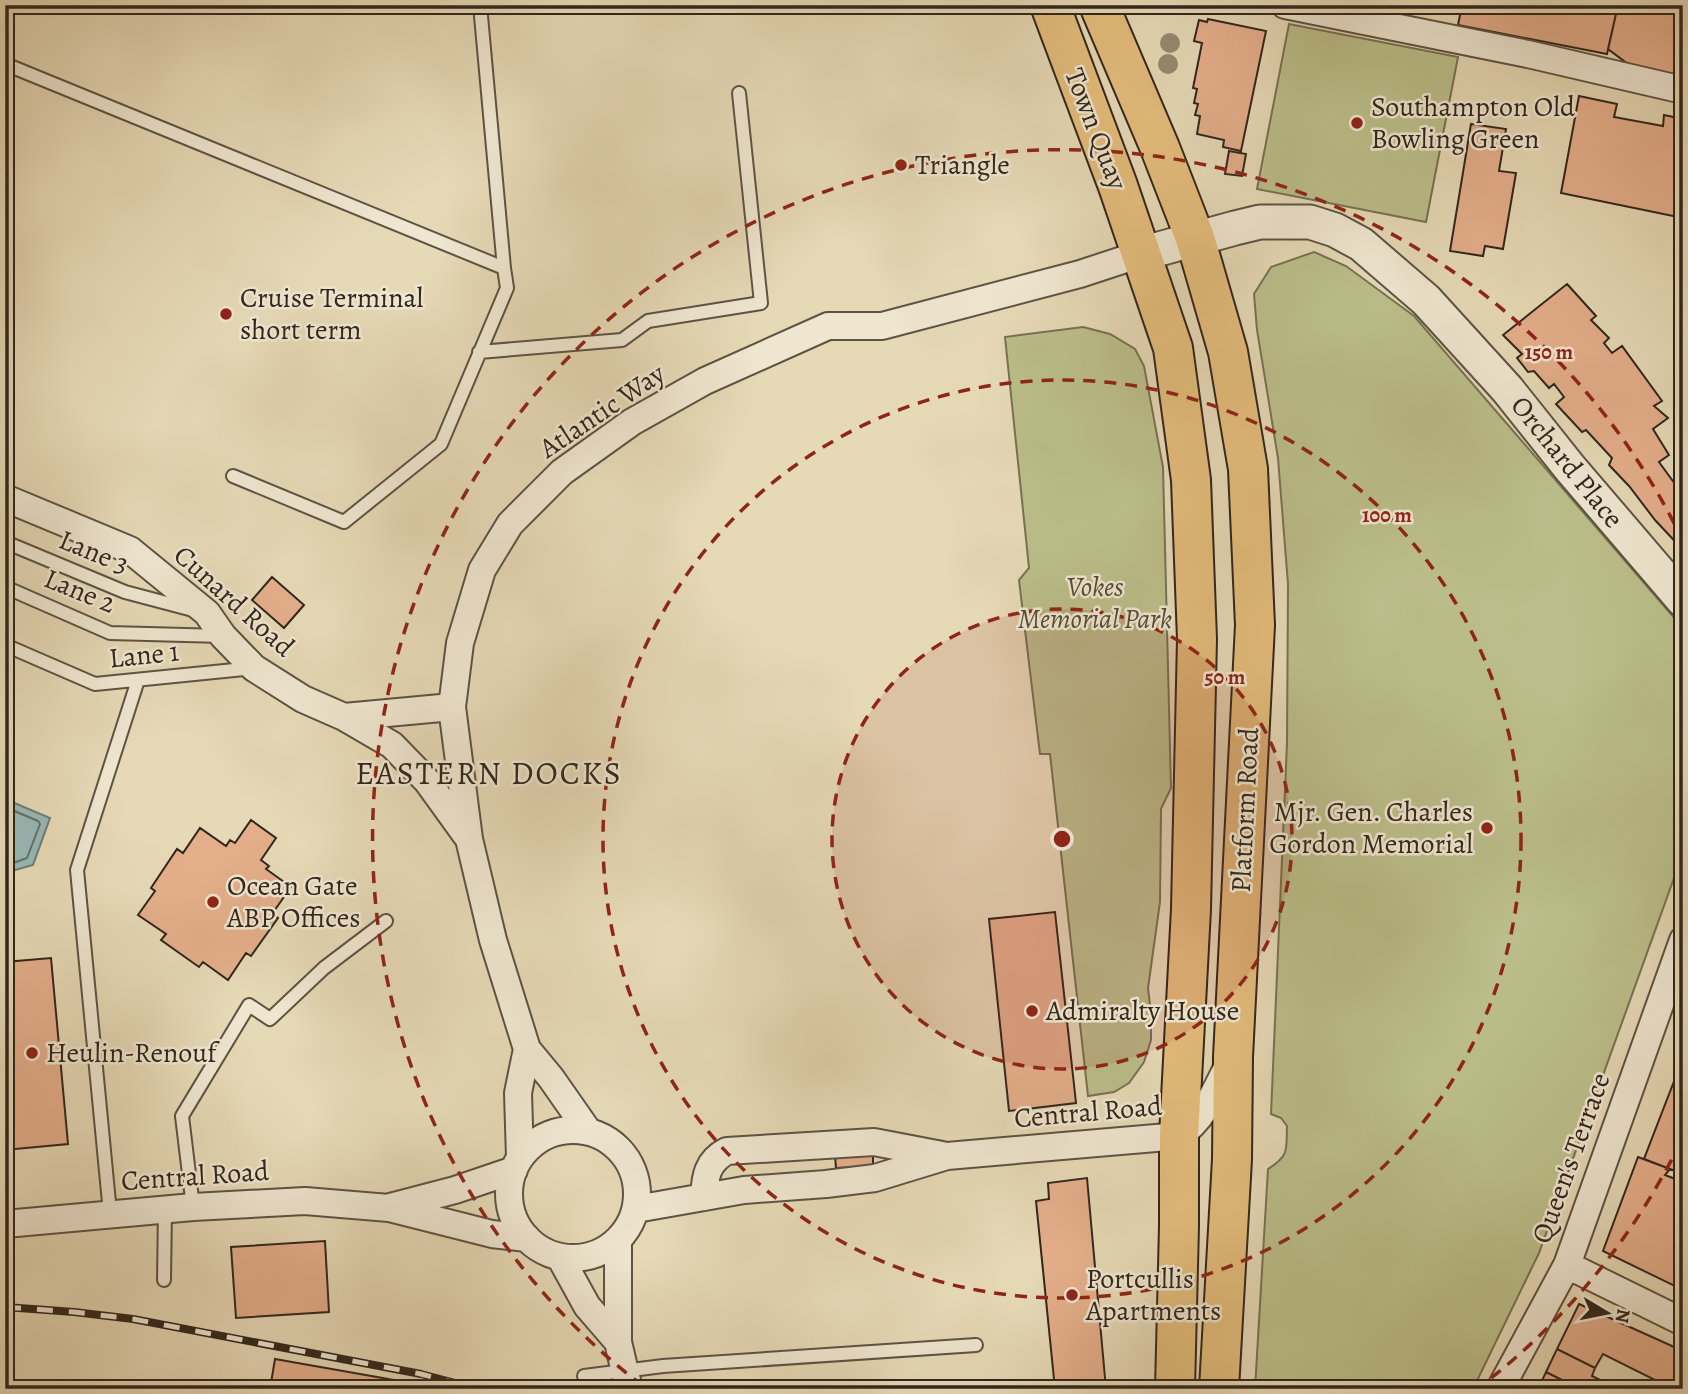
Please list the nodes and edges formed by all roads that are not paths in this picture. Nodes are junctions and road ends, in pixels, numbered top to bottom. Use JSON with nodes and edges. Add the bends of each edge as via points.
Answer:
{"nodes":[{"id":1,"x":480,"y":5,"type":"edge"},
{"id":2,"x":1050,"y":5,"type":"edge"},
{"id":3,"x":1099,"y":5,"type":"edge"},
{"id":4,"x":1285,"y":5,"type":"edge"},
{"id":5,"x":5,"y":64,"type":"edge"},
{"id":6,"x":1683,"y":90,"type":"edge"},
{"id":7,"x":739,"y":93,"type":"dead end"},
{"id":8,"x":1195,"y":238,"type":"junction"},
{"id":9,"x":1141,"y":254,"type":"junction"},
{"id":10,"x":503,"y":268,"type":"junction"},
{"id":11,"x":479,"y":352,"type":"junction"},
{"id":12,"x":233,"y":476,"type":"dead end"},
{"id":13,"x":5,"y":498,"type":"edge"},
{"id":14,"x":5,"y":542,"type":"edge"},
{"id":15,"x":5,"y":587,"type":"edge"},
{"id":16,"x":1683,"y":600,"type":"edge"},
{"id":17,"x":207,"y":613,"type":"junction"},
{"id":18,"x":223,"y":636,"type":"junction"},
{"id":19,"x":5,"y":645,"type":"edge"},
{"id":20,"x":254,"y":668,"type":"junction"},
{"id":21,"x":138,"y":680,"type":"junction"},
{"id":22,"x":452,"y":707,"type":"junction"},
{"id":23,"x":344,"y":717,"type":"junction"},
{"id":24,"x":469,"y":839,"type":"junction"},
{"id":25,"x":386,"y":921,"type":"dead end"},
{"id":26,"x":1683,"y":940,"type":"edge"},
{"id":27,"x":527,"y":1049,"type":"junction"},
{"id":28,"x":1233,"y":1057,"type":"junction"},
{"id":29,"x":588,"y":1131,"type":"junction"},
{"id":30,"x":1179,"y":1136,"type":"junction"},
{"id":31,"x":947,"y":1156,"type":"junction"},
{"id":32,"x":517,"y":1164,"type":"junction"},
{"id":33,"x":704,"y":1197,"type":"junction"},
{"id":34,"x":193,"y":1207,"type":"junction"},
{"id":35,"x":389,"y":1208,"type":"junction"},
{"id":36,"x":165,"y":1209,"type":"junction"},
{"id":37,"x":636,"y":1209,"type":"junction"},
{"id":38,"x":110,"y":1213,"type":"junction"},
{"id":39,"x":5,"y":1224,"type":"edge"},
{"id":40,"x":527,"y":1238,"type":"junction"},
{"id":41,"x":618,"y":1240,"type":"junction"},
{"id":42,"x":560,"y":1257,"type":"junction"},
{"id":43,"x":1567,"y":1265,"type":"junction"},
{"id":44,"x":164,"y":1280,"type":"dead end"},
{"id":45,"x":1683,"y":1322,"type":"edge"},
{"id":46,"x":618,"y":1342,"type":"junction"},
{"id":47,"x":976,"y":1345,"type":"dead end"},
{"id":48,"x":584,"y":1376,"type":"dead end"},
{"id":49,"x":627,"y":1380,"type":"edge"},
{"id":50,"x":1175,"y":1389,"type":"edge"},
{"id":51,"x":1219,"y":1389,"type":"edge"},
{"id":52,"x":1500,"y":1389,"type":"edge"}],
"edges":[{"from":1,"to":10,"type":"lane"},
{"from":2,"to":9,"type":"main road","name":"Town Quay"},
{"from":3,"to":8,"type":"main road","name":"Town Quay"},
{"from":4,"to":6,"type":"street"},
{"from":5,"to":10,"type":"lane"},
{"from":7,"to":11,"type":"lane","via":[[761,303],[648,321],[622,340]]},
{"from":8,"to":9,"type":"street","name":"Orchard Place"},
{"from":8,"to":16,"type":"street","name":"Orchard Place","via":[[1260,222],[1310,222],[1362,244],[1426,300],[1507,389]]},
{"from":8,"to":28,"type":"main road","name":"Platform Road","via":[[1228,352],[1248,469],[1255,625]]},
{"from":9,"to":22,"type":"street","name":"Atlantic Way","via":[[882,326],[828,326],[705,382],[632,422],[562,472],[510,524],[482,570],[460,643]]},
{"from":9,"to":30,"type":"main road","name":"Platform Road","via":[[1173,348],[1191,480],[1197,652],[1191,909]]},
{"from":10,"to":11,"type":"lane","via":[[507,288]]},
{"from":11,"to":12,"type":"lane","via":[[441,444],[344,522]]},
{"from":13,"to":17,"type":"street","name":"Cunard Road","via":[[130,550]]},
{"from":14,"to":17,"type":"lane","name":"Lane 3","via":[[125,592]]},
{"from":15,"to":18,"type":"lane","name":"Lane 2","via":[[110,632]]},
{"from":17,"to":18,"type":"street","name":"Cunard Road"},
{"from":18,"to":20,"type":"street","name":"Cunard Road"},
{"from":19,"to":21,"type":"lane","name":"Lane 1","via":[[95,684]]},
{"from":20,"to":21,"type":"lane","name":"Lane 1"},
{"from":20,"to":23,"type":"street","name":"Cunard Road","via":[[303,699]]},
{"from":21,"to":38,"type":"lane","via":[[77,870]]},
{"from":22,"to":23,"type":"street","name":"Cunard Road"},
{"from":22,"to":24,"type":"street","name":"Atlantic Way"},
{"from":23,"to":24,"type":"street","name":"Cunard Road","via":[[392,745],[427,781]]},
{"from":24,"to":27,"type":"street","name":"Atlantic Way","via":[[492,940]]},
{"from":25,"to":34,"type":"lane","via":[[324,968],[270,1020],[249,1005],[182,1116]]},
{"from":26,"to":43,"type":"street","name":"Queen's Terrace"},
{"from":27,"to":29,"type":"street","name":"Atlantic Way"},
{"from":27,"to":32,"type":"street","name":"Atlantic Way","via":[[518,1093]]},
{"from":28,"to":30,"type":"street","name":"Central Road","via":[[1205,1111]]},
{"from":28,"to":51,"type":"main road","name":"Platform Road"},
{"from":29,"to":32,"type":"street","via":[[550,1134],[533,1144]]},
{"from":29,"to":37,"type":"street","via":[[607,1139],[628,1160],[638,1188]]},
{"from":30,"to":31,"type":"street","name":"Central Road"},
{"from":30,"to":50,"type":"main road","name":"Platform Road"},
{"from":31,"to":33,"type":"street","name":"Central Road","via":[[875,1178]]},
{"from":31,"to":33,"type":"street","name":"Central Road","via":[[874,1142],[727,1151],[718,1155],[705,1174]]},
{"from":32,"to":35,"type":"street","name":"Central Road","via":[[455,1190]]},
{"from":32,"to":40,"type":"street","via":[[510,1206]]},
{"from":33,"to":37,"type":"street","name":"Central Road"},
{"from":34,"to":35,"type":"street","name":"Central Road","via":[[305,1201]]},
{"from":34,"to":36,"type":"street","name":"Central Road"},
{"from":35,"to":40,"type":"street","name":"Central Road","via":[[492,1234]]},
{"from":36,"to":38,"type":"street","name":"Central Road"},
{"from":36,"to":44,"type":"lane"},
{"from":37,"to":41,"type":"street"},
{"from":38,"to":39,"type":"street","name":"Central Road"},
{"from":40,"to":42,"type":"street"},
{"from":41,"to":42,"type":"street","via":[[581,1258]]},
{"from":41,"to":46,"type":"street"},
{"from":42,"to":46,"type":"street","via":[[587,1306]]},
{"from":43,"to":45,"type":"street"},
{"from":43,"to":52,"type":"street","name":"Queen's Terrace"},
{"from":46,"to":49,"type":"street"},
{"from":47,"to":49,"type":"lane","via":[[663,1366]]},
{"from":48,"to":49,"type":"lane"}]}
